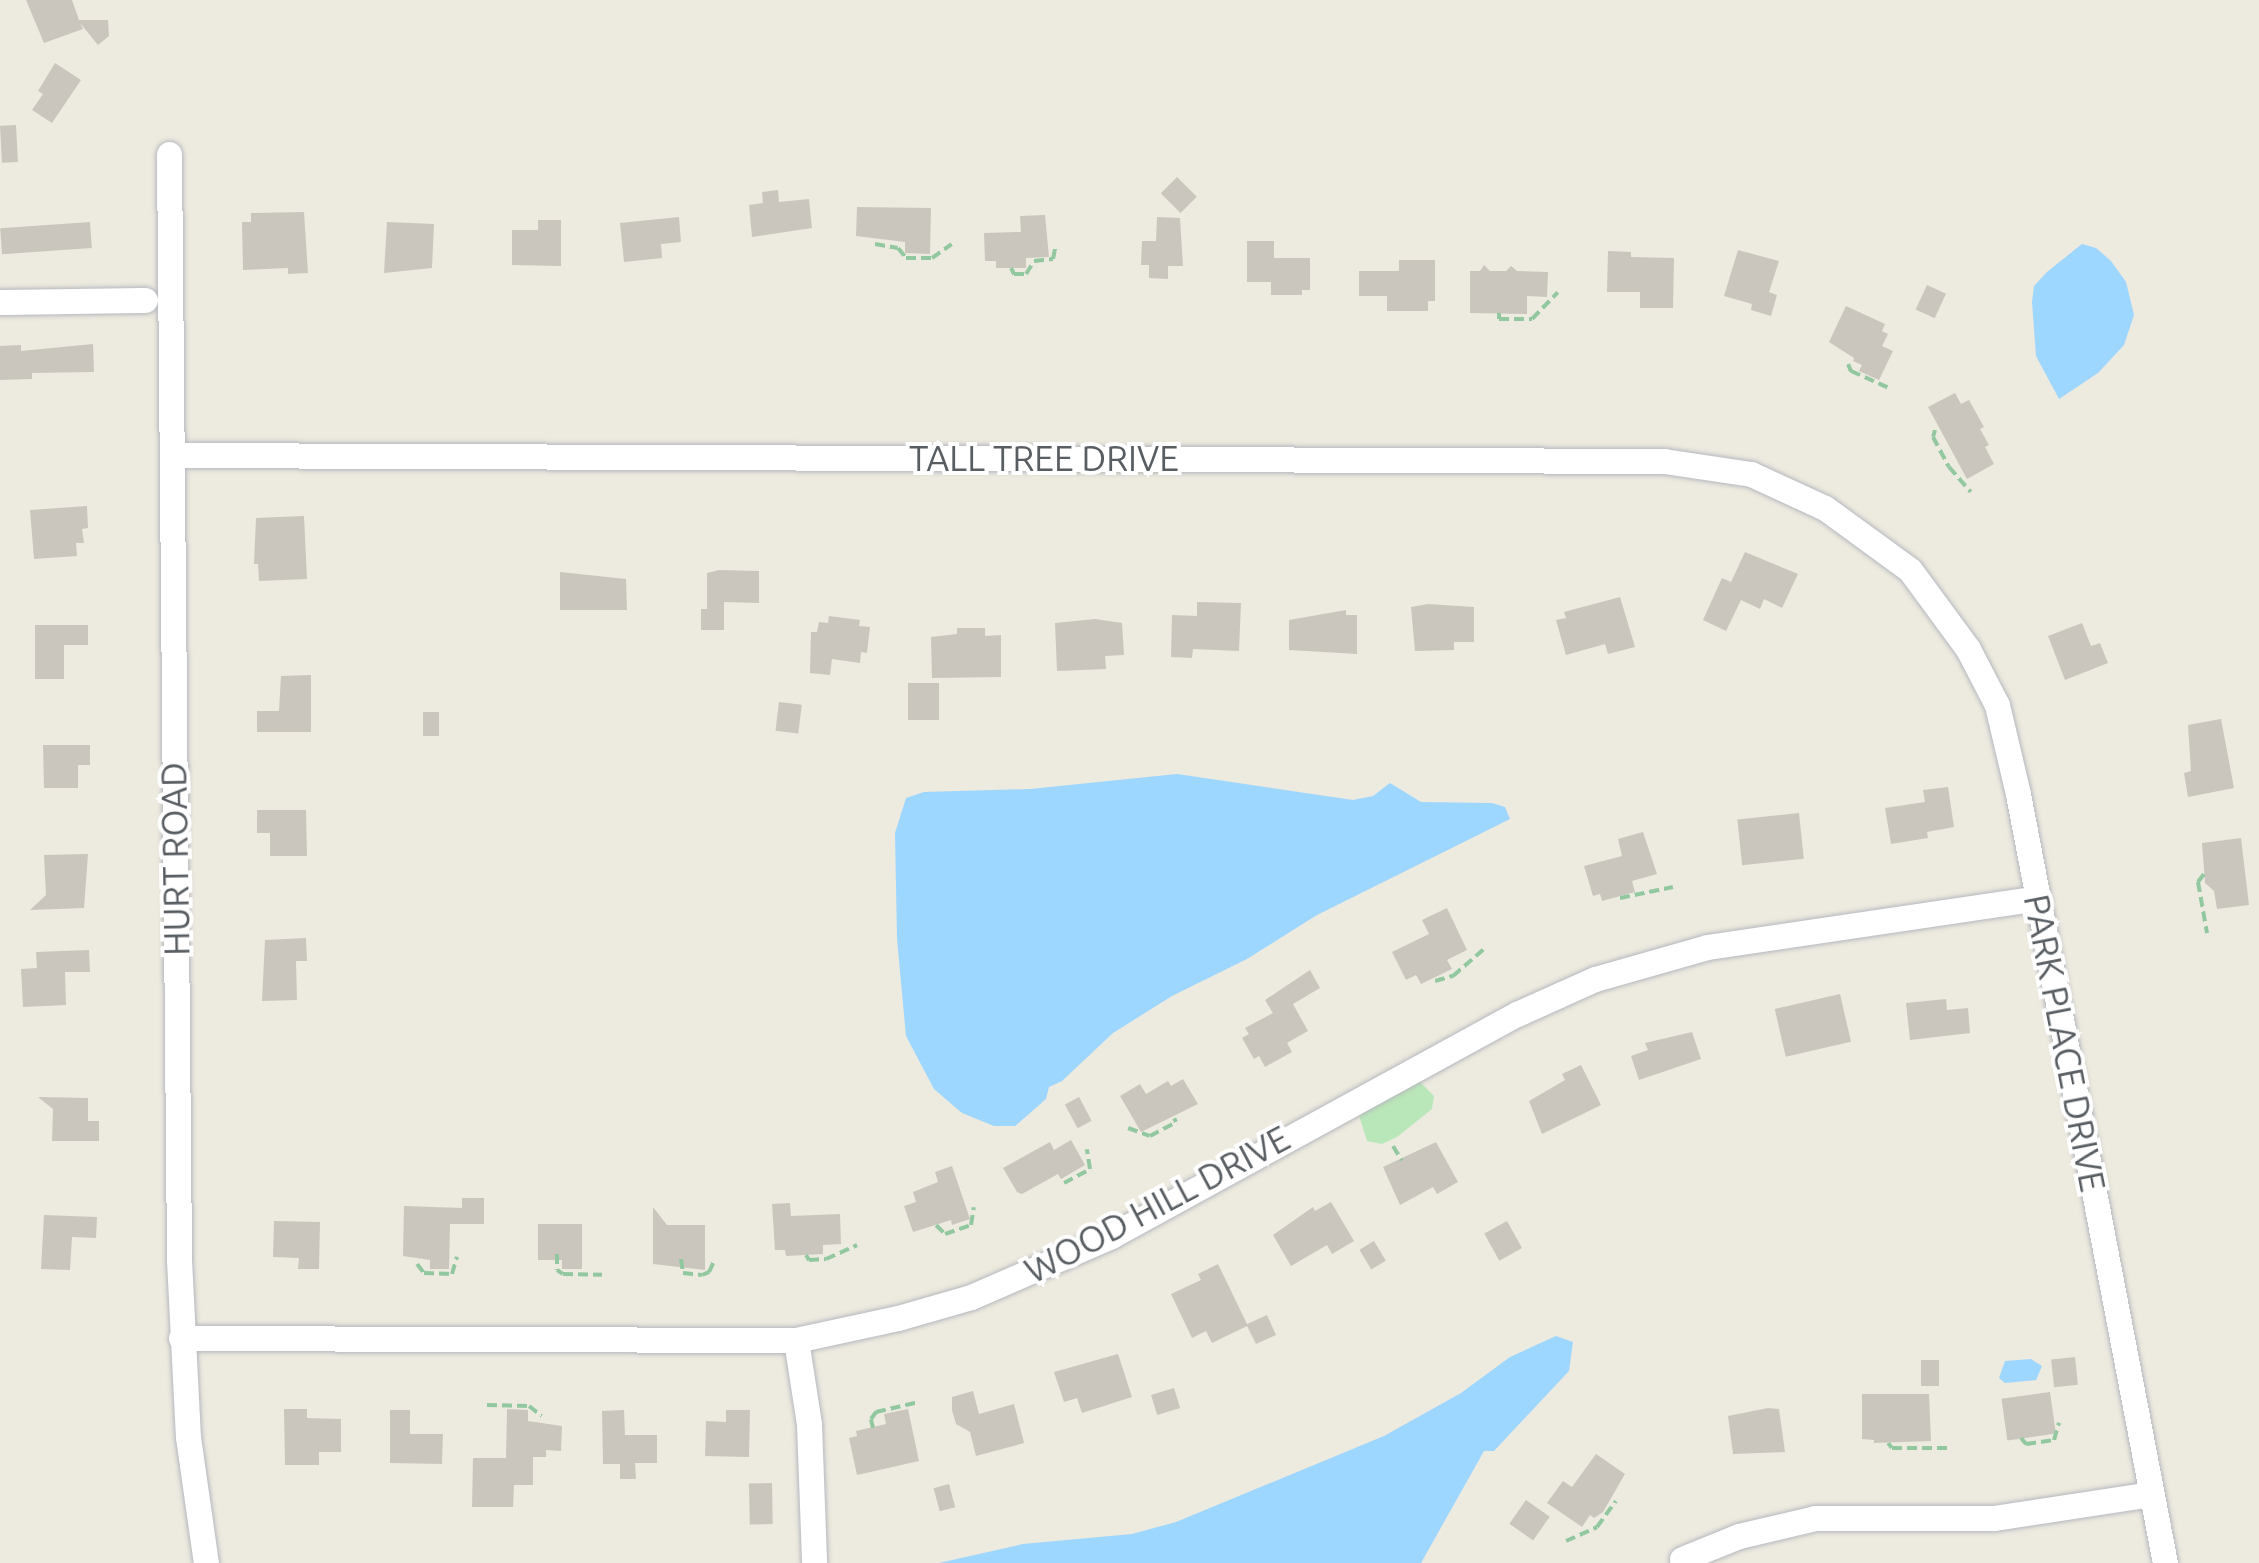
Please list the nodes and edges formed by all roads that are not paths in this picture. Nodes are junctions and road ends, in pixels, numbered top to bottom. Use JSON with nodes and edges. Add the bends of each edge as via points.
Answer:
{"nodes":[{"id":1,"x":170,"y":154,"type":"dead end"},
{"id":2,"x":145,"y":300,"type":"dead end"},
{"id":3,"x":0,"y":302,"type":"edge"},
{"id":4,"x":172,"y":455,"type":"junction"},
{"id":5,"x":1892,"y":555,"type":"joint"},
{"id":6,"x":2037,"y":898,"type":"junction"},
{"id":7,"x":181,"y":1338,"type":"junction"},
{"id":8,"x":796,"y":1340,"type":"junction"},
{"id":9,"x":2152,"y":1494,"type":"junction"},
{"id":10,"x":1682,"y":1559,"type":"dead end"},
{"id":11,"x":206,"y":1563,"type":"edge"},
{"id":12,"x":814,"y":1563,"type":"edge"},
{"id":13,"x":2165,"y":1563,"type":"edge"}],
"edges":[{"from":1,"to":4,"type":"street","name":"HURT ROAD"},
{"from":2,"to":3,"type":"street"},
{"from":4,"to":5,"type":"street","name":"TALL TREE DRIVE","via":[[1664,462],[1751,474],[1825,508]]},
{"from":4,"to":7,"type":"street","name":"HURT ROAD"},
{"from":5,"to":6,"type":"street","name":"PARK PLACE DRIVE","via":[[1948,619],[1997,706]]},
{"from":6,"to":8,"type":"street","name":"WOOD HILL DRIVE","via":[[1707,948],[1619,970],[1517,1014],[1048,1265],[936,1307]]},
{"from":6,"to":9,"type":"street","name":"PARK PLACE DRIVE"},
{"from":7,"to":8,"type":"street","name":"WOOD HILL DRIVE"},
{"from":7,"to":11,"type":"street","name":"HURT ROAD"},
{"from":8,"to":12,"type":"street","via":[[809,1424]]},
{"from":9,"to":10,"type":"street","via":[[1994,1518],[1816,1518],[1739,1536]]},
{"from":9,"to":13,"type":"street","name":"PARK PLACE DRIVE"}]}
